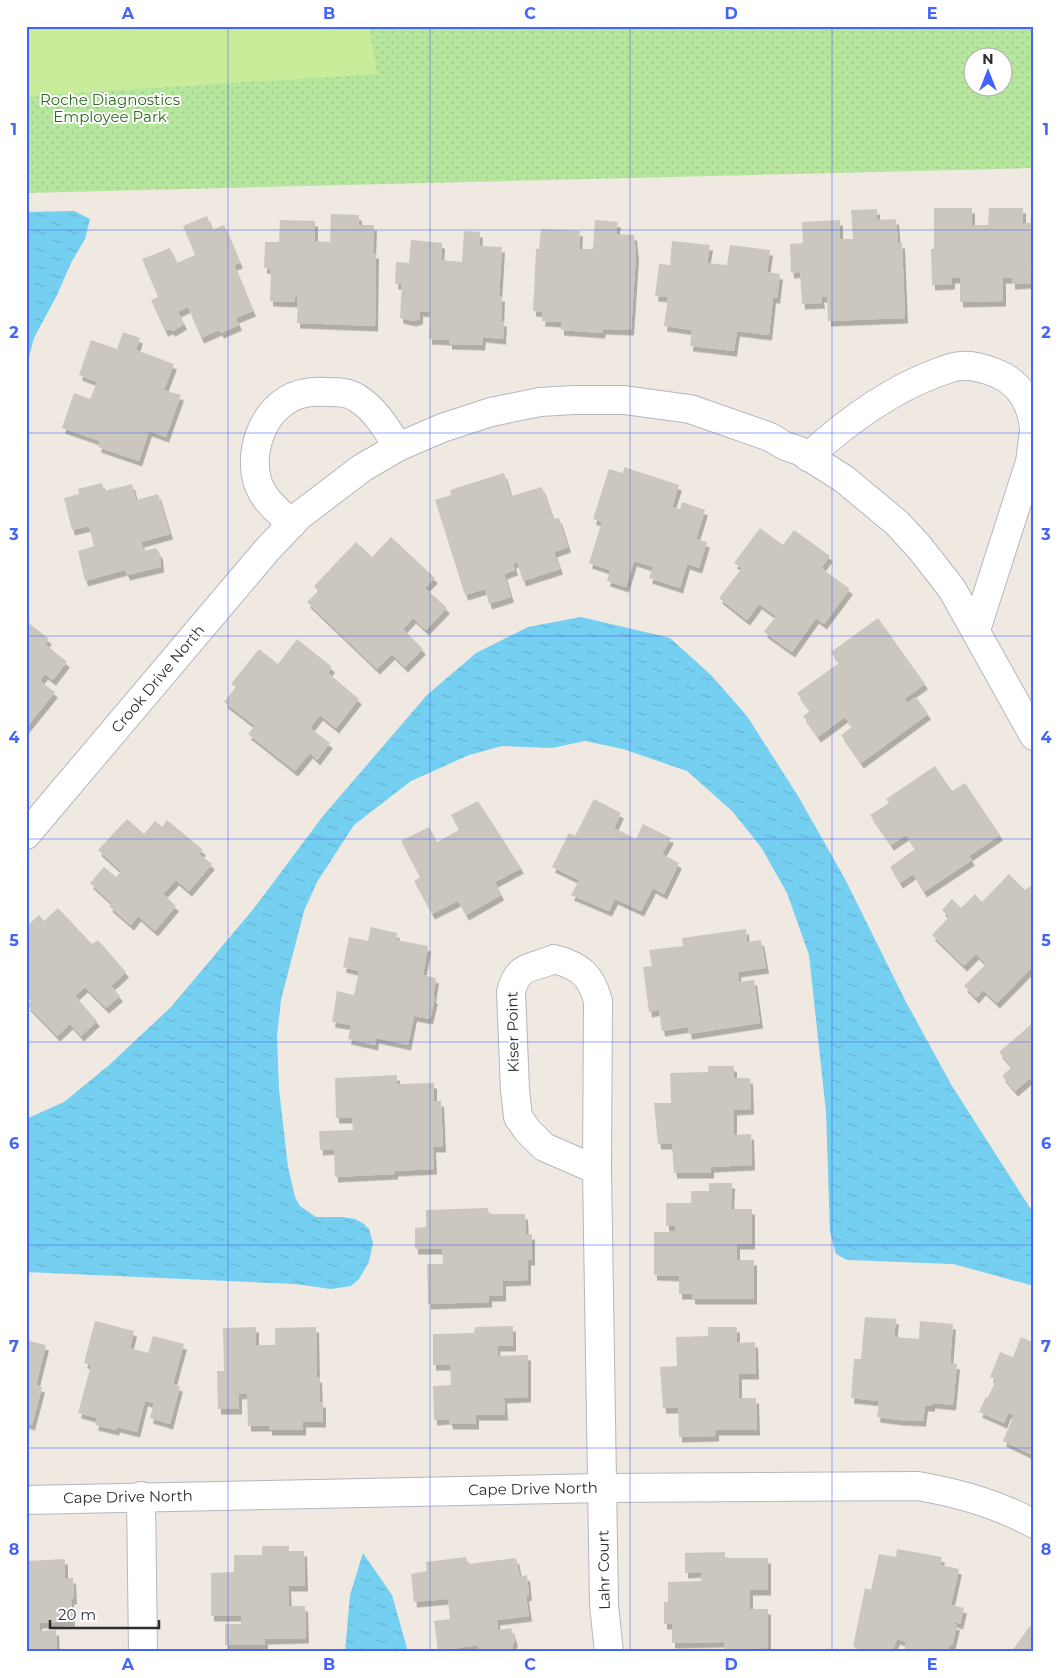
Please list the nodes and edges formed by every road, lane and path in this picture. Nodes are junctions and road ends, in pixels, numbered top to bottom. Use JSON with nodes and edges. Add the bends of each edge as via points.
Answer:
{"nodes":[{"id":1,"x":1034,"y":429,"type":"edge"},
{"id":2,"x":398,"y":447,"type":"junction"},
{"id":3,"x":808,"y":456,"type":"junction"},
{"id":4,"x":292,"y":524,"type":"junction"},
{"id":5,"x":976,"y":630,"type":"junction"},
{"id":6,"x":1034,"y":736,"type":"edge"},
{"id":7,"x":26,"y":835,"type":"edge"},
{"id":8,"x":597,"y":1170,"type":"junction"},
{"id":9,"x":603,"y":1488,"type":"junction"},
{"id":10,"x":141,"y":1496,"type":"junction"},
{"id":11,"x":26,"y":1500,"type":"edge"},
{"id":12,"x":1034,"y":1524,"type":"edge"},
{"id":13,"x":143,"y":1652,"type":"edge"},
{"id":14,"x":609,"y":1652,"type":"edge"}],
"edges":[{"from":1,"to":3,"type":"street","via":[[1027,402],[1012,383],[975,366],[959,366],[927,376],[891,395],[836,432]]},
{"from":1,"to":5,"type":"street","via":[[1030,462]]},
{"from":2,"to":3,"type":"street","name":"Crook Drive North","via":[[442,428],[523,405],[624,400],[690,409],[770,437]]},
{"from":2,"to":4,"type":"street","name":"Crook Drive North","via":[[362,468]]},
{"from":2,"to":4,"type":"street","via":[[381,419],[356,397],[340,392],[311,391],[288,399],[265,423],[258,440],[255,464],[258,481],[269,502]]},
{"from":3,"to":5,"type":"street","name":"Crook Drive North","via":[[844,479],[897,523],[942,575]]},
{"from":4,"to":7,"type":"street","name":"Crook Drive North"},
{"from":5,"to":6,"type":"street","name":"Crook Drive North"},
{"from":8,"to":8,"type":"street","name":"Kiser Point","via":[[598,1001],[595,990],[579,968],[554,960],[541,962],[518,976],[511,992],[518,1117],[544,1147]]},
{"from":8,"to":9,"type":"street","name":"Kiser Point"},
{"from":9,"to":10,"type":"street","name":"Cape Drive North"},
{"from":9,"to":12,"type":"street","name":"Cape Drive North","via":[[918,1486],[952,1492],[1016,1514]]},
{"from":9,"to":14,"type":"street","name":"Lahr Court","via":[[604,1605]]},
{"from":10,"to":11,"type":"street","name":"Cape Drive North"},
{"from":10,"to":13,"type":"street"}]}
